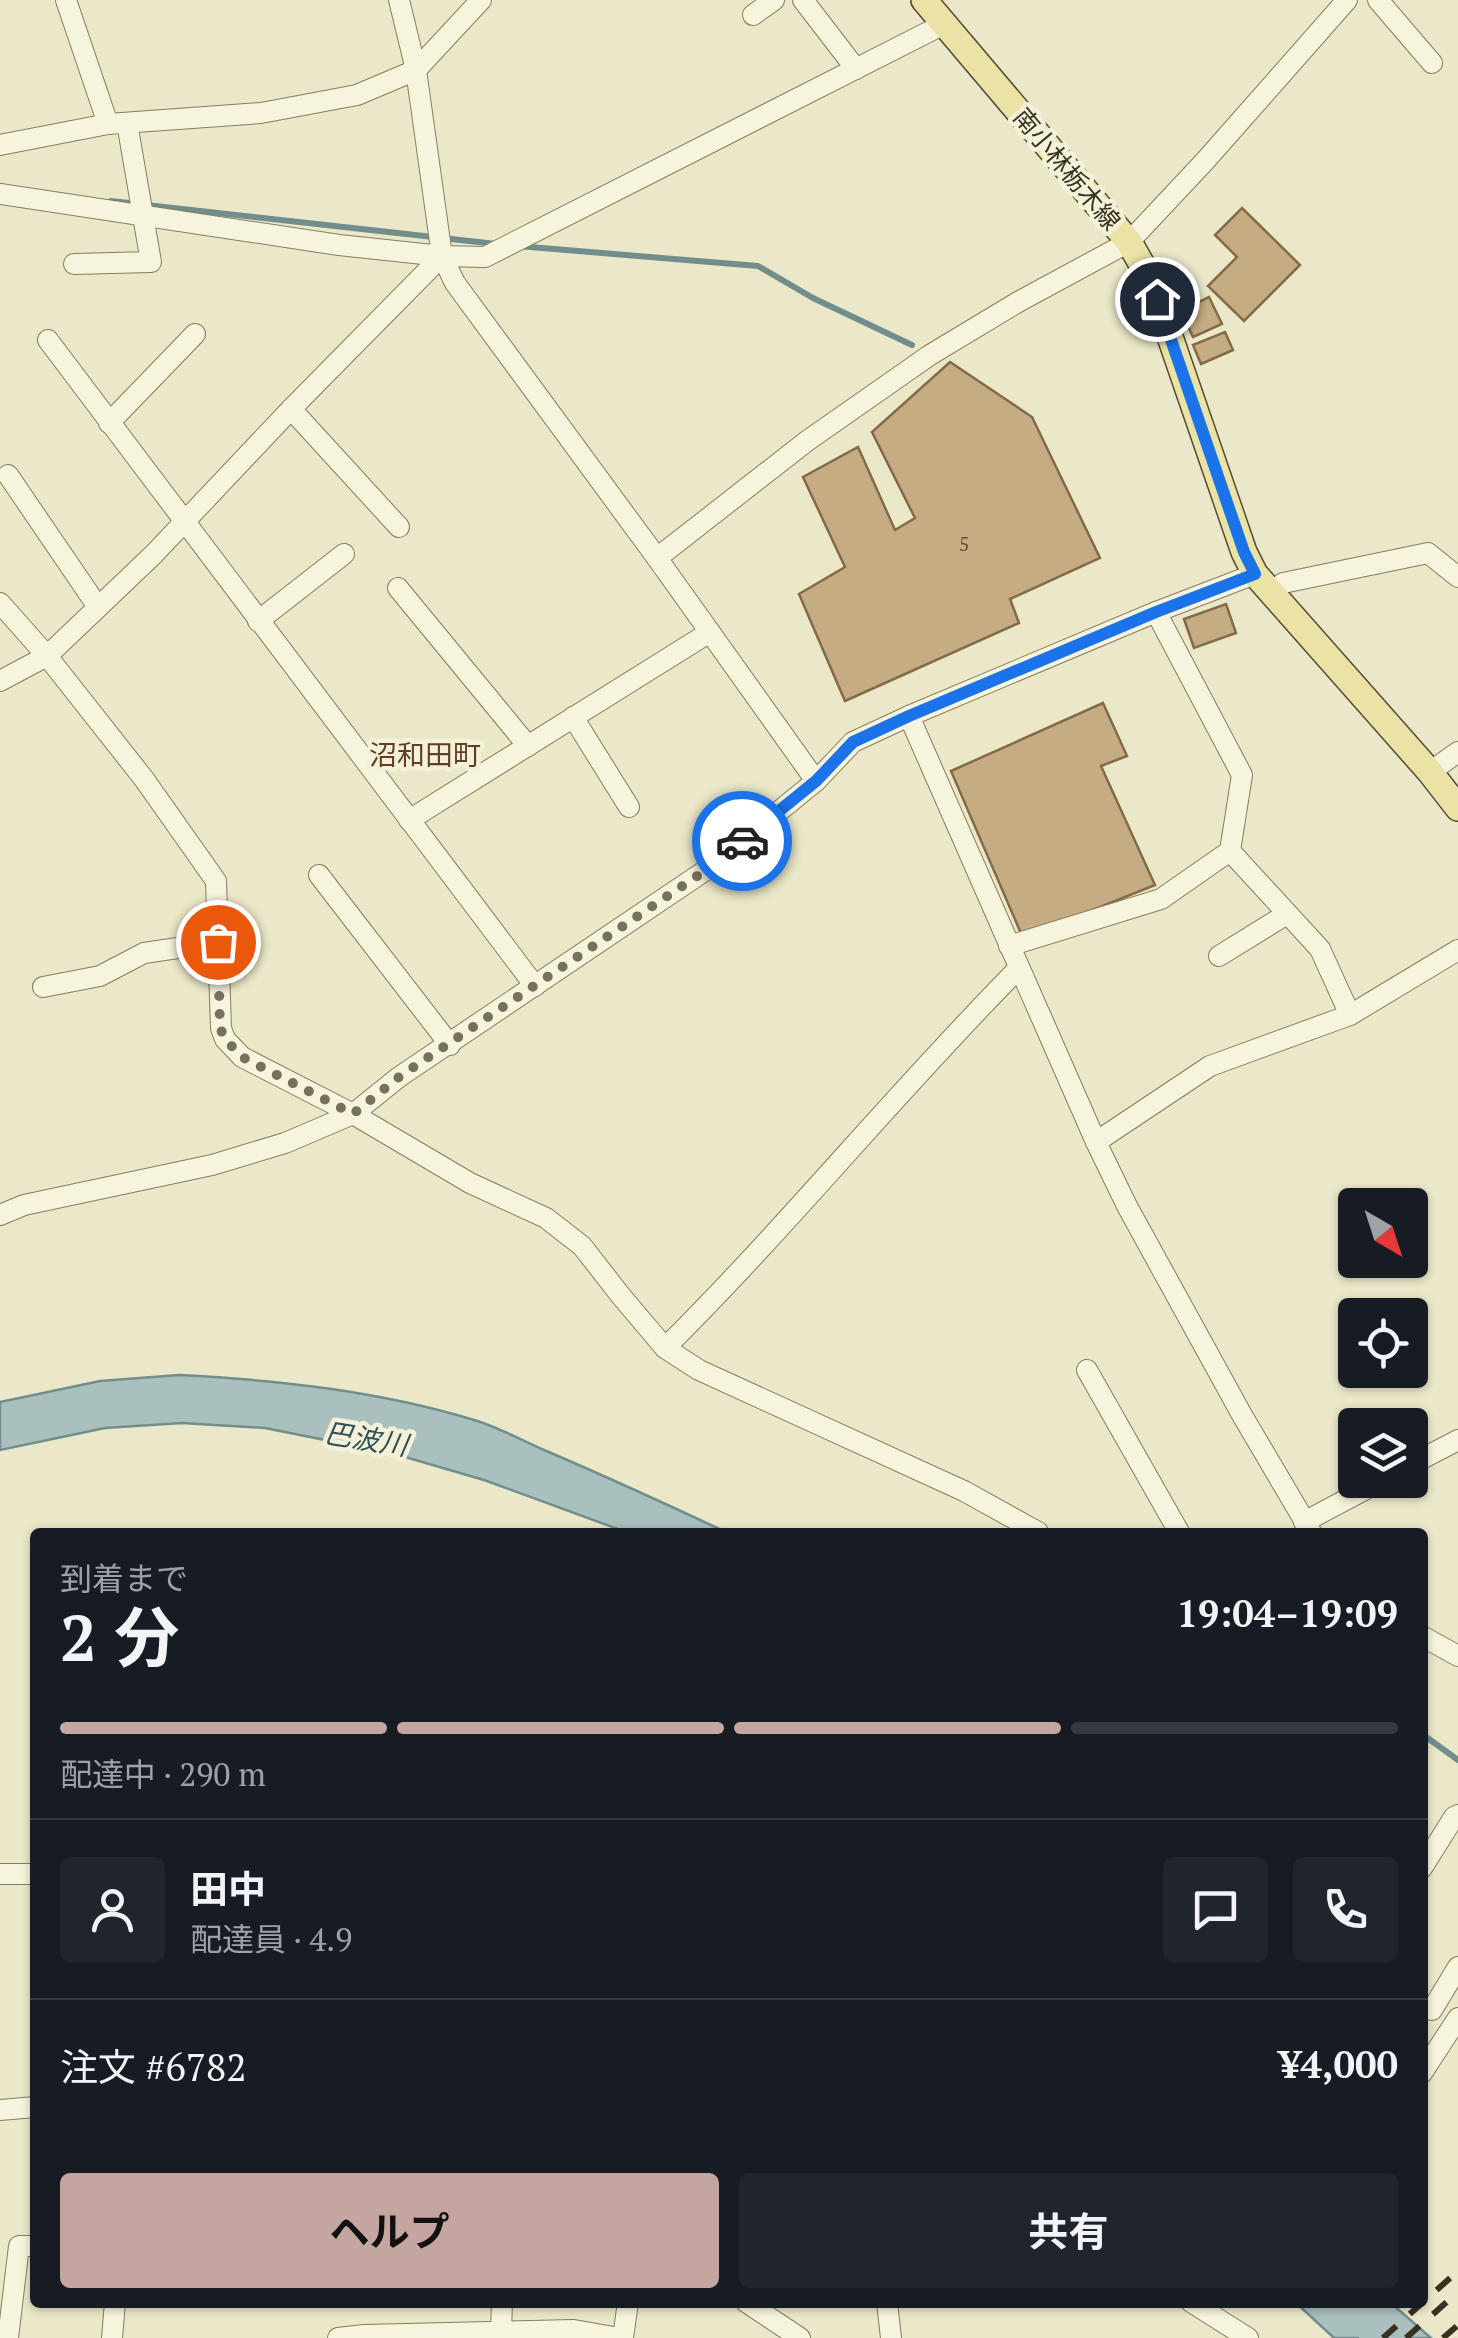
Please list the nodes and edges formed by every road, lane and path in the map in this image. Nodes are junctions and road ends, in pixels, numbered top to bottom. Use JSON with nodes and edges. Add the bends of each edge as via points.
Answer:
{"nodes":[{"id":1,"x":66,"y":0,"type":"edge"},
{"id":2,"x":399,"y":0,"type":"edge"},
{"id":3,"x":480,"y":0,"type":"edge"},
{"id":4,"x":774,"y":0,"type":"edge"},
{"id":5,"x":803,"y":0,"type":"edge"},
{"id":6,"x":924,"y":0,"type":"edge"},
{"id":7,"x":1348,"y":0,"type":"edge"},
{"id":8,"x":1378,"y":0,"type":"edge"},
{"id":9,"x":753,"y":15,"type":"dead end"},
{"id":10,"x":944,"y":24,"type":"junction"},
{"id":11,"x":1432,"y":62,"type":"dead end"},
{"id":12,"x":856,"y":69,"type":"junction"},
{"id":13,"x":416,"y":70,"type":"junction"},
{"id":14,"x":118,"y":123,"type":"junction"},
{"id":15,"x":0,"y":144,"type":"edge"},
{"id":16,"x":0,"y":194,"type":"edge"},
{"id":17,"x":143,"y":215,"type":"junction"},
{"id":18,"x":1129,"y":242,"type":"junction"},
{"id":19,"x":442,"y":256,"type":"junction"},
{"id":20,"x":74,"y":264,"type":"dead end"},
{"id":21,"x":196,"y":334,"type":"dead end"},
{"id":22,"x":48,"y":340,"type":"dead end"},
{"id":23,"x":291,"y":409,"type":"junction"},
{"id":24,"x":109,"y":423,"type":"junction"},
{"id":25,"x":8,"y":475,"type":"dead end"},
{"id":26,"x":183,"y":523,"type":"junction"},
{"id":27,"x":399,"y":527,"type":"dead end"},
{"id":28,"x":344,"y":554,"type":"dead end"},
{"id":29,"x":657,"y":558,"type":"junction"},
{"id":30,"x":1458,"y":577,"type":"edge"},
{"id":31,"x":1264,"y":584,"type":"junction"},
{"id":32,"x":398,"y":588,"type":"dead end"},
{"id":33,"x":0,"y":604,"type":"edge"},
{"id":34,"x":98,"y":607,"type":"junction"},
{"id":35,"x":1156,"y":612,"type":"junction"},
{"id":36,"x":258,"y":621,"type":"junction"},
{"id":37,"x":710,"y":632,"type":"junction"},
{"id":38,"x":47,"y":656,"type":"junction"},
{"id":39,"x":0,"y":681,"type":"edge"},
{"id":40,"x":909,"y":716,"type":"junction"},
{"id":41,"x":574,"y":717,"type":"junction"},
{"id":42,"x":528,"y":746,"type":"junction"},
{"id":43,"x":1458,"y":752,"type":"edge"},
{"id":44,"x":1430,"y":772,"type":"junction"},
{"id":45,"x":816,"y":781,"type":"junction"},
{"id":46,"x":629,"y":807,"type":"dead end"},
{"id":47,"x":1458,"y":808,"type":"edge"},
{"id":48,"x":409,"y":820,"type":"junction"},
{"id":49,"x":1230,"y":850,"type":"junction"},
{"id":50,"x":319,"y":875,"type":"dead end"},
{"id":51,"x":1287,"y":914,"type":"junction"},
{"id":52,"x":218,"y":942,"type":"junction"},
{"id":53,"x":1009,"y":946,"type":"junction"},
{"id":54,"x":1458,"y":950,"type":"edge"},
{"id":55,"x":1219,"y":956,"type":"dead end"},
{"id":56,"x":1019,"y":968,"type":"junction"},
{"id":57,"x":43,"y":986,"type":"dead end"},
{"id":58,"x":535,"y":986,"type":"junction"},
{"id":59,"x":1350,"y":1015,"type":"junction"},
{"id":60,"x":450,"y":1044,"type":"junction"},
{"id":61,"x":353,"y":1114,"type":"junction"},
{"id":62,"x":1096,"y":1142,"type":"junction"},
{"id":63,"x":0,"y":1215,"type":"edge"},
{"id":64,"x":664,"y":1348,"type":"junction"},
{"id":65,"x":1088,"y":1370,"type":"dead end"},
{"id":66,"x":1458,"y":1440,"type":"edge"},
{"id":67,"x":1428,"y":1456,"type":"edge"},
{"id":68,"x":1353,"y":1498,"type":"edge"},
{"id":69,"x":1307,"y":1527,"type":"edge"},
{"id":70,"x":1031,"y":1528,"type":"edge"},
{"id":71,"x":1177,"y":1528,"type":"edge"},
{"id":72,"x":1428,"y":1639,"type":"edge"},
{"id":73,"x":1458,"y":1656,"type":"edge"},
{"id":74,"x":1458,"y":1815,"type":"edge"},
{"id":75,"x":1428,"y":1858,"type":"edge"},
{"id":76,"x":0,"y":1874,"type":"edge"},
{"id":77,"x":30,"y":1874,"type":"edge"},
{"id":78,"x":1458,"y":1967,"type":"edge"},
{"id":79,"x":1428,"y":2008,"type":"edge"},
{"id":80,"x":1458,"y":2018,"type":"edge"},
{"id":81,"x":1428,"y":2064,"type":"edge"},
{"id":82,"x":30,"y":2107,"type":"edge"},
{"id":83,"x":0,"y":2110,"type":"edge"},
{"id":84,"x":30,"y":2246,"type":"edge"},
{"id":85,"x":115,"y":2308,"type":"edge"},
{"id":86,"x":501,"y":2308,"type":"edge"},
{"id":87,"x":627,"y":2308,"type":"edge"},
{"id":88,"x":759,"y":2308,"type":"edge"},
{"id":89,"x":888,"y":2308,"type":"edge"},
{"id":90,"x":1200,"y":2308,"type":"edge"},
{"id":91,"x":499,"y":2335,"type":"edge"},
{"id":92,"x":363,"y":2336,"type":"edge"},
{"id":93,"x":8,"y":2338,"type":"edge"},
{"id":94,"x":112,"y":2338,"type":"edge"},
{"id":95,"x":338,"y":2338,"type":"edge"},
{"id":96,"x":621,"y":2338,"type":"edge"},
{"id":97,"x":800,"y":2338,"type":"edge"},
{"id":98,"x":891,"y":2338,"type":"edge"},
{"id":99,"x":1248,"y":2338,"type":"edge"}],
"edges":[{"from":1,"to":14,"type":"street"},
{"from":2,"to":13,"type":"street"},
{"from":3,"to":13,"type":"street"},
{"from":4,"to":9,"type":"street"},
{"from":5,"to":12,"type":"street"},
{"from":6,"to":10,"type":"main road","name":"南小林栃木線"},
{"from":7,"to":18,"type":"street"},
{"from":8,"to":11,"type":"street"},
{"from":10,"to":12,"type":"street"},
{"from":10,"to":18,"type":"main road","name":"南小林栃木線"},
{"from":12,"to":19,"type":"street","via":[[485,257]]},
{"from":13,"to":14,"type":"street","via":[[356,95],[261,113]]},
{"from":13,"to":19,"type":"street"},
{"from":14,"to":15,"type":"street"},
{"from":14,"to":17,"type":"street"},
{"from":16,"to":17,"type":"street"},
{"from":17,"to":19,"type":"street"},
{"from":17,"to":20,"type":"street","via":[[152,262]]},
{"from":18,"to":29,"type":"street","via":[[930,355]]},
{"from":18,"to":31,"type":"main road","name":"南小林栃木線","via":[[1157,299],[1244,552]]},
{"from":19,"to":23,"type":"street"},
{"from":19,"to":29,"type":"street","via":[[455,283]]},
{"from":21,"to":24,"type":"street"},
{"from":22,"to":24,"type":"street"},
{"from":23,"to":26,"type":"street"},
{"from":23,"to":27,"type":"street"},
{"from":24,"to":26,"type":"street"},
{"from":25,"to":34,"type":"street"},
{"from":26,"to":34,"type":"street"},
{"from":26,"to":36,"type":"street"},
{"from":28,"to":36,"type":"street"},
{"from":29,"to":37,"type":"street"},
{"from":30,"to":31,"type":"street","via":[[1428,553]]},
{"from":31,"to":35,"type":"street"},
{"from":31,"to":44,"type":"main road","name":"南小林栃木線"},
{"from":32,"to":42,"type":"street"},
{"from":33,"to":38,"type":"street"},
{"from":34,"to":38,"type":"street"},
{"from":35,"to":40,"type":"street"},
{"from":35,"to":49,"type":"street","via":[[1242,775]]},
{"from":36,"to":48,"type":"street"},
{"from":37,"to":41,"type":"street"},
{"from":37,"to":45,"type":"street"},
{"from":38,"to":39,"type":"street"},
{"from":38,"to":52,"type":"street","via":[[216,881]]},
{"from":40,"to":45,"type":"street","via":[[853,742]]},
{"from":40,"to":53,"type":"street"},
{"from":41,"to":42,"type":"street"},
{"from":41,"to":46,"type":"street"},
{"from":42,"to":48,"type":"street"},
{"from":43,"to":44,"type":"street"},
{"from":44,"to":47,"type":"main road","name":"南小林栃木線"},
{"from":45,"to":58,"type":"street","via":[[712,866]]},
{"from":48,"to":58,"type":"street"},
{"from":49,"to":51,"type":"street"},
{"from":49,"to":53,"type":"street","via":[[1161,899]]},
{"from":50,"to":60,"type":"street"},
{"from":51,"to":55,"type":"street"},
{"from":51,"to":59,"type":"street","via":[[1320,949]]},
{"from":52,"to":57,"type":"street","via":[[144,953],[100,976]]},
{"from":52,"to":61,"type":"street","via":[[225,1039],[242,1057]]},
{"from":53,"to":56,"type":"street"},
{"from":54,"to":59,"type":"street"},
{"from":56,"to":62,"type":"street"},
{"from":56,"to":64,"type":"street"},
{"from":58,"to":60,"type":"street"},
{"from":59,"to":62,"type":"street","via":[[1210,1066]]},
{"from":60,"to":61,"type":"street"},
{"from":61,"to":63,"type":"street","via":[[212,1165]]},
{"from":61,"to":64,"type":"street","via":[[546,1218],[582,1246]]},
{"from":62,"to":69,"type":"street"},
{"from":64,"to":70,"type":"street"},
{"from":65,"to":71,"type":"street"},
{"from":66,"to":67,"type":"street"},
{"from":68,"to":69,"type":"street"},
{"from":72,"to":73,"type":"street"},
{"from":74,"to":75,"type":"street"},
{"from":76,"to":77,"type":"street"},
{"from":78,"to":79,"type":"street"},
{"from":80,"to":81,"type":"street"},
{"from":82,"to":83,"type":"street"},
{"from":84,"to":93,"type":"street","via":[[18,2246]]},
{"from":85,"to":94,"type":"street"},
{"from":86,"to":91,"type":"street"},
{"from":87,"to":96,"type":"street"},
{"from":88,"to":97,"type":"street"},
{"from":89,"to":98,"type":"street"},
{"from":90,"to":99,"type":"street"},
{"from":91,"to":92,"type":"street"},
{"from":91,"to":96,"type":"street","via":[[574,2330]]},
{"from":92,"to":95,"type":"street"}]}
